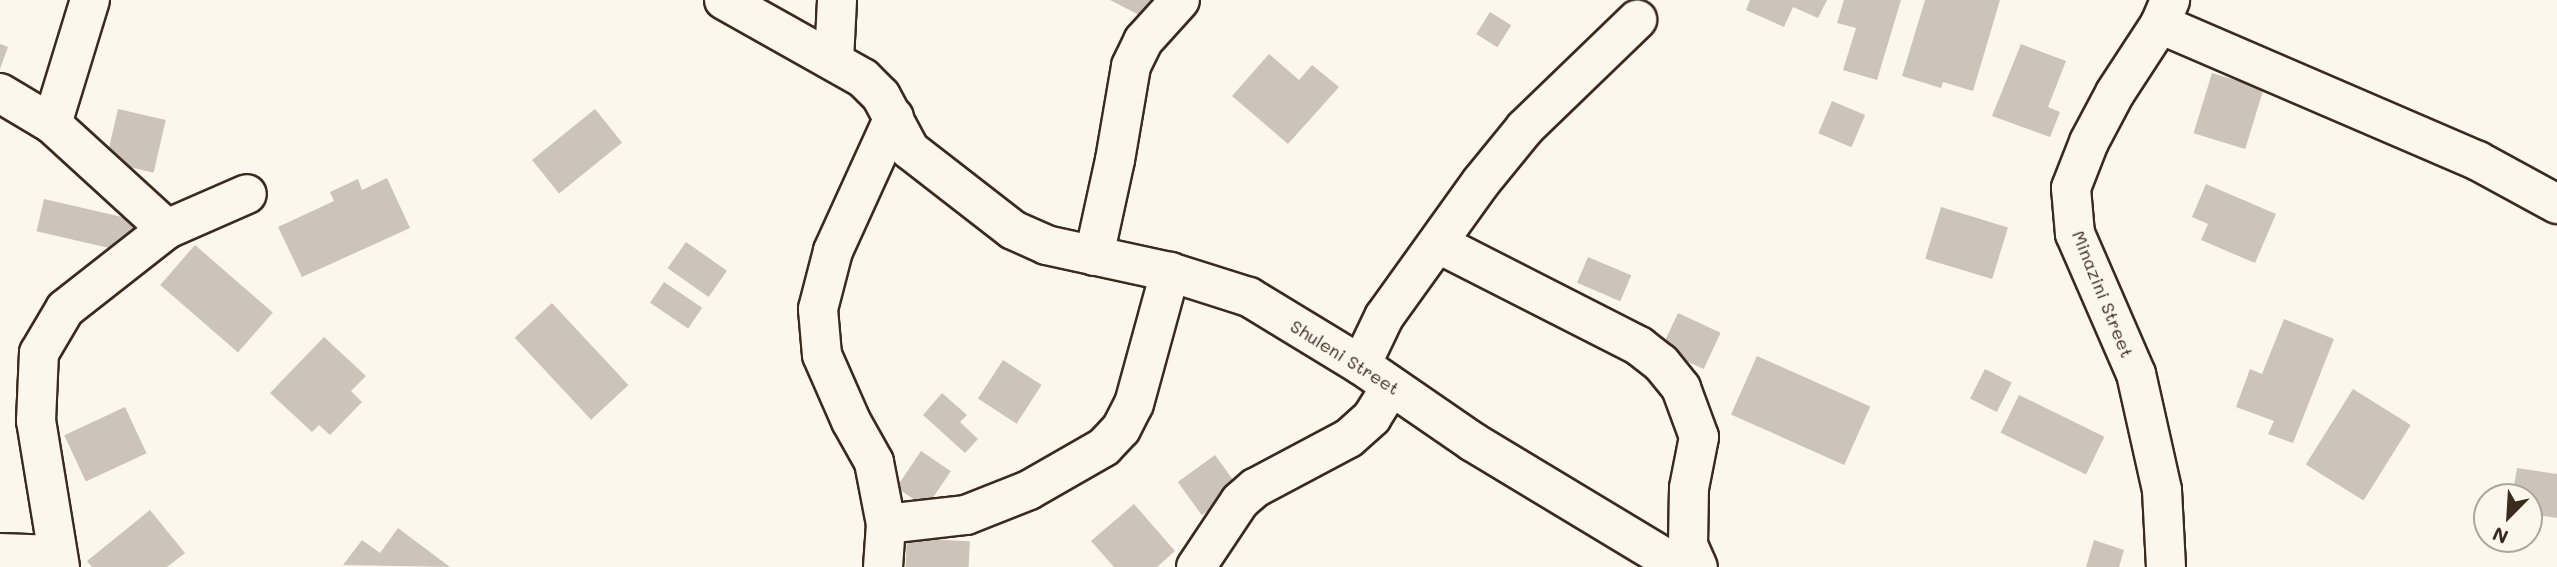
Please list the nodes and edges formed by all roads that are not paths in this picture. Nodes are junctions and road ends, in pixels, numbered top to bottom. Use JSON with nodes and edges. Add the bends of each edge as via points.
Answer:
{"nodes":[{"id":1,"x":90,"y":0,"type":"edge"},
{"id":2,"x":724,"y":0,"type":"edge"},
{"id":3,"x":837,"y":0,"type":"edge"},
{"id":4,"x":1180,"y":0,"type":"edge"},
{"id":5,"x":2165,"y":12,"type":"edge"},
{"id":6,"x":1637,"y":20,"type":"dead end"},
{"id":7,"x":834,"y":61,"type":"junction"},
{"id":8,"x":0,"y":93,"type":"edge"},
{"id":9,"x":894,"y":117,"type":"junction"},
{"id":10,"x":52,"y":124,"type":"junction"},
{"id":11,"x":247,"y":194,"type":"dead end"},
{"id":12,"x":2557,"y":204,"type":"edge"},
{"id":13,"x":167,"y":229,"type":"junction"},
{"id":14,"x":1438,"y":244,"type":"junction"},
{"id":15,"x":1094,"y":256,"type":"junction"},
{"id":16,"x":1170,"y":272,"type":"junction"},
{"id":17,"x":1376,"y":375,"type":"junction"},
{"id":18,"x":886,"y":524,"type":"junction"},
{"id":19,"x":0,"y":553,"type":"edge"},
{"id":20,"x":58,"y":561,"type":"edge"},
{"id":21,"x":883,"y":567,"type":"edge"},
{"id":22,"x":1196,"y":567,"type":"edge"},
{"id":23,"x":1680,"y":567,"type":"edge"},
{"id":24,"x":1698,"y":567,"type":"edge"},
{"id":25,"x":2166,"y":567,"type":"edge"}],
"edges":[{"from":1,"to":10,"type":"street"},
{"from":2,"to":7,"type":"street","name":"Shuleni Street"},
{"from":3,"to":7,"type":"street"},
{"from":4,"to":15,"type":"street","via":[[1143,41],[1131,66]]},
{"from":5,"to":12,"type":"street","via":[[2478,161]]},
{"from":5,"to":25,"type":"street","name":"Minazini Street","via":[[2115,93],[2071,188],[2075,234],[2136,374],[2162,490]]},
{"from":6,"to":14,"type":"street","via":[[1525,128]]},
{"from":7,"to":9,"type":"street","name":"Shuleni Street","via":[[863,78]]},
{"from":8,"to":10,"type":"street"},
{"from":9,"to":15,"type":"street","name":"Shuleni Street","via":[[910,150],[1013,230],[1046,245]]},
{"from":9,"to":18,"type":"street","via":[[833,251],[818,309],[822,355],[874,462]]},
{"from":10,"to":13,"type":"street"},
{"from":11,"to":13,"type":"street"},
{"from":13,"to":20,"type":"street","via":[[65,309],[38,353],[36,421]]},
{"from":14,"to":17,"type":"street","via":[[1384,317]]},
{"from":14,"to":24,"type":"street","via":[[1639,346],[1661,363],[1681,388],[1699,437],[1689,488],[1688,545]]},
{"from":15,"to":16,"type":"street","name":"Shuleni Street"},
{"from":16,"to":17,"type":"street","name":"Shuleni Street","via":[[1249,297]]},
{"from":16,"to":18,"type":"street","via":[[1134,404],[1121,429],[1104,447],[1029,491],[966,515]]},
{"from":17,"to":22,"type":"street","via":[[1372,417],[1349,438],[1255,488],[1240,501]]},
{"from":17,"to":23,"type":"street","name":"Shuleni Street","via":[[1473,442]]},
{"from":18,"to":21,"type":"street"},
{"from":19,"to":20,"type":"street"}]}
